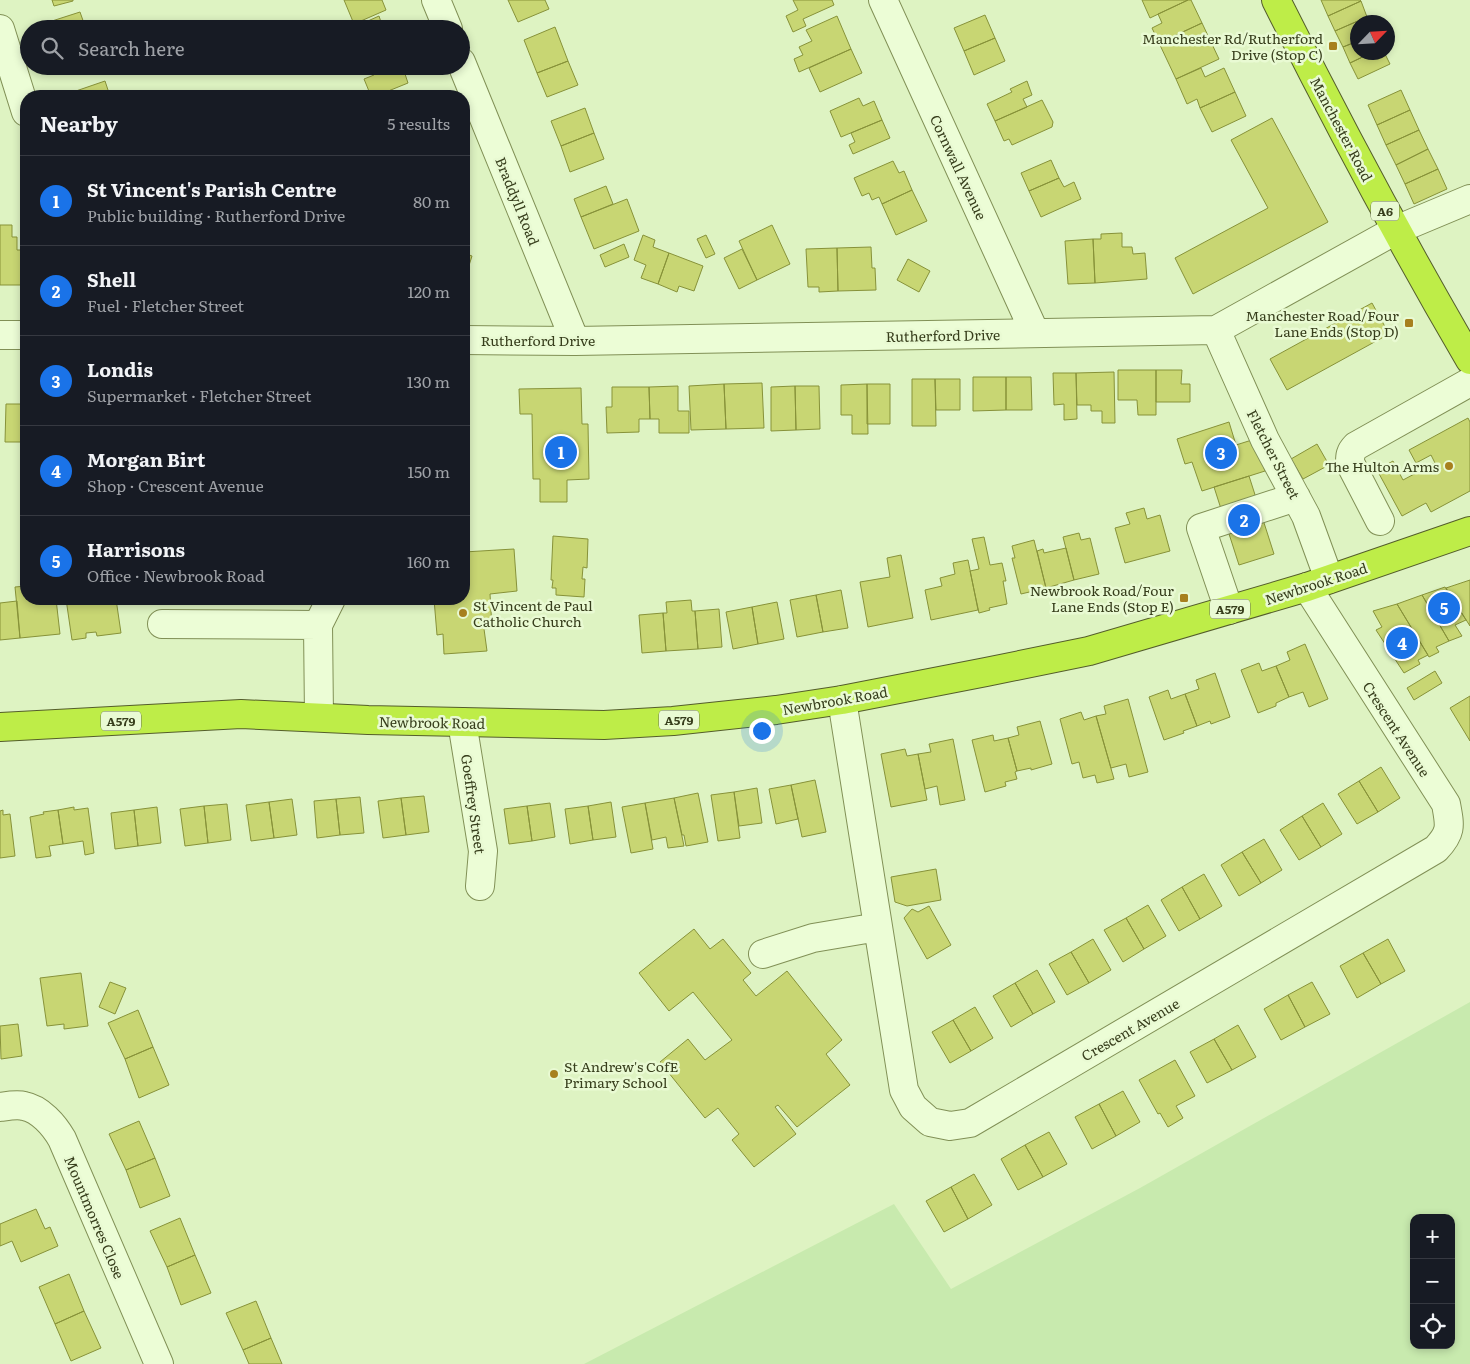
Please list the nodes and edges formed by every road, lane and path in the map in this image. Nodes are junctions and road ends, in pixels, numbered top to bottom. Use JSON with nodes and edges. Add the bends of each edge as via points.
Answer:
{"nodes":[{"id":1,"x":436,"y":0,"type":"edge"},
{"id":2,"x":883,"y":0,"type":"edge"},
{"id":3,"x":1276,"y":0,"type":"edge"},
{"id":4,"x":444,"y":20,"type":"edge"},
{"id":5,"x":0,"y":29,"type":"edge"},
{"id":6,"x":466,"y":75,"type":"edge"},
{"id":7,"x":20,"y":93,"type":"edge"},
{"id":8,"x":1470,"y":199,"type":"edge"},
{"id":9,"x":1396,"y":230,"type":"junction"},
{"id":10,"x":1216,"y":330,"type":"junction"},
{"id":11,"x":1035,"y":333,"type":"junction"},
{"id":12,"x":0,"y":335,"type":"edge"},
{"id":13,"x":20,"y":335,"type":"edge"},
{"id":14,"x":470,"y":340,"type":"edge"},
{"id":15,"x":575,"y":341,"type":"junction"},
{"id":16,"x":1470,"y":360,"type":"edge"},
{"id":17,"x":1470,"y":382,"type":"edge"},
{"id":18,"x":1296,"y":497,"type":"junction"},
{"id":19,"x":1380,"y":520,"type":"dead end"},
{"id":20,"x":1468,"y":538,"type":"edge"},
{"id":21,"x":1318,"y":583,"type":"junction"},
{"id":22,"x":328,"y":605,"type":"edge"},
{"id":23,"x":1229,"y":610,"type":"junction"},
{"id":24,"x":162,"y":624,"type":"dead end"},
{"id":25,"x":318,"y":625,"type":"junction"},
{"id":26,"x":842,"y":700,"type":"junction"},
{"id":27,"x":319,"y":717,"type":"junction"},
{"id":28,"x":462,"y":722,"type":"junction"},
{"id":29,"x":0,"y":727,"type":"edge"},
{"id":30,"x":480,"y":886,"type":"dead end"},
{"id":31,"x":878,"y":927,"type":"junction"},
{"id":32,"x":763,"y":954,"type":"dead end"},
{"id":33,"x":0,"y":1107,"type":"edge"},
{"id":34,"x":159,"y":1364,"type":"edge"}],
"edges":[{"from":1,"to":4,"type":"street"},
{"from":2,"to":11,"type":"street","name":"Cornwall Avenue"},
{"from":3,"to":9,"type":"highway","name":"Manchester Road","number":"A6"},
{"from":5,"to":7,"type":"street"},
{"from":6,"to":15,"type":"street","name":"Braddyll Road"},
{"from":8,"to":9,"type":"street","name":"Rutherford Drive"},
{"from":9,"to":10,"type":"street","name":"Rutherford Drive"},
{"from":9,"to":16,"type":"highway","name":"Manchester Road","number":"A6"},
{"from":10,"to":11,"type":"street","name":"Rutherford Drive"},
{"from":10,"to":18,"type":"street","name":"Fletcher Street","via":[[1265,440]]},
{"from":11,"to":15,"type":"street","name":"Rutherford Drive"},
{"from":12,"to":13,"type":"street"},
{"from":14,"to":15,"type":"street","name":"Rutherford Drive"},
{"from":17,"to":19,"type":"street","via":[[1352,451],[1350,464]]},
{"from":18,"to":21,"type":"street","name":"Fletcher Street","via":[[1306,516]]},
{"from":18,"to":23,"type":"street","via":[[1201,528]]},
{"from":20,"to":21,"type":"highway","name":"Newbrook Road","number":"A579"},
{"from":21,"to":23,"type":"highway","name":"Newbrook Road","number":"A579"},
{"from":21,"to":31,"type":"street","name":"Crescent Avenue","via":[[1446,804],[1449,823],[1446,838],[1436,849],[970,1123],[950,1126],[930,1122],[913,1107],[904,1090]]},
{"from":22,"to":25,"type":"street"},
{"from":23,"to":26,"type":"highway","name":"Newbrook Road","number":"A579","via":[[1089,651]]},
{"from":24,"to":25,"type":"street"},
{"from":25,"to":27,"type":"street"},
{"from":26,"to":28,"type":"highway","name":"Newbrook Road","number":"A579","via":[[663,722],[604,725]]},
{"from":26,"to":31,"type":"street","name":"Crescent Avenue"},
{"from":27,"to":28,"type":"highway","name":"Newbrook Road","number":"A579"},
{"from":27,"to":29,"type":"highway","name":"Newbrook Road","number":"A579","via":[[242,714]]},
{"from":28,"to":30,"type":"street","name":"Goeffrey Street","via":[[484,851]]},
{"from":31,"to":32,"type":"street","via":[[814,938]]},
{"from":33,"to":34,"type":"street","name":"Mountmorres Close","via":[[25,1106],[42,1114],[54,1126]]}]}
